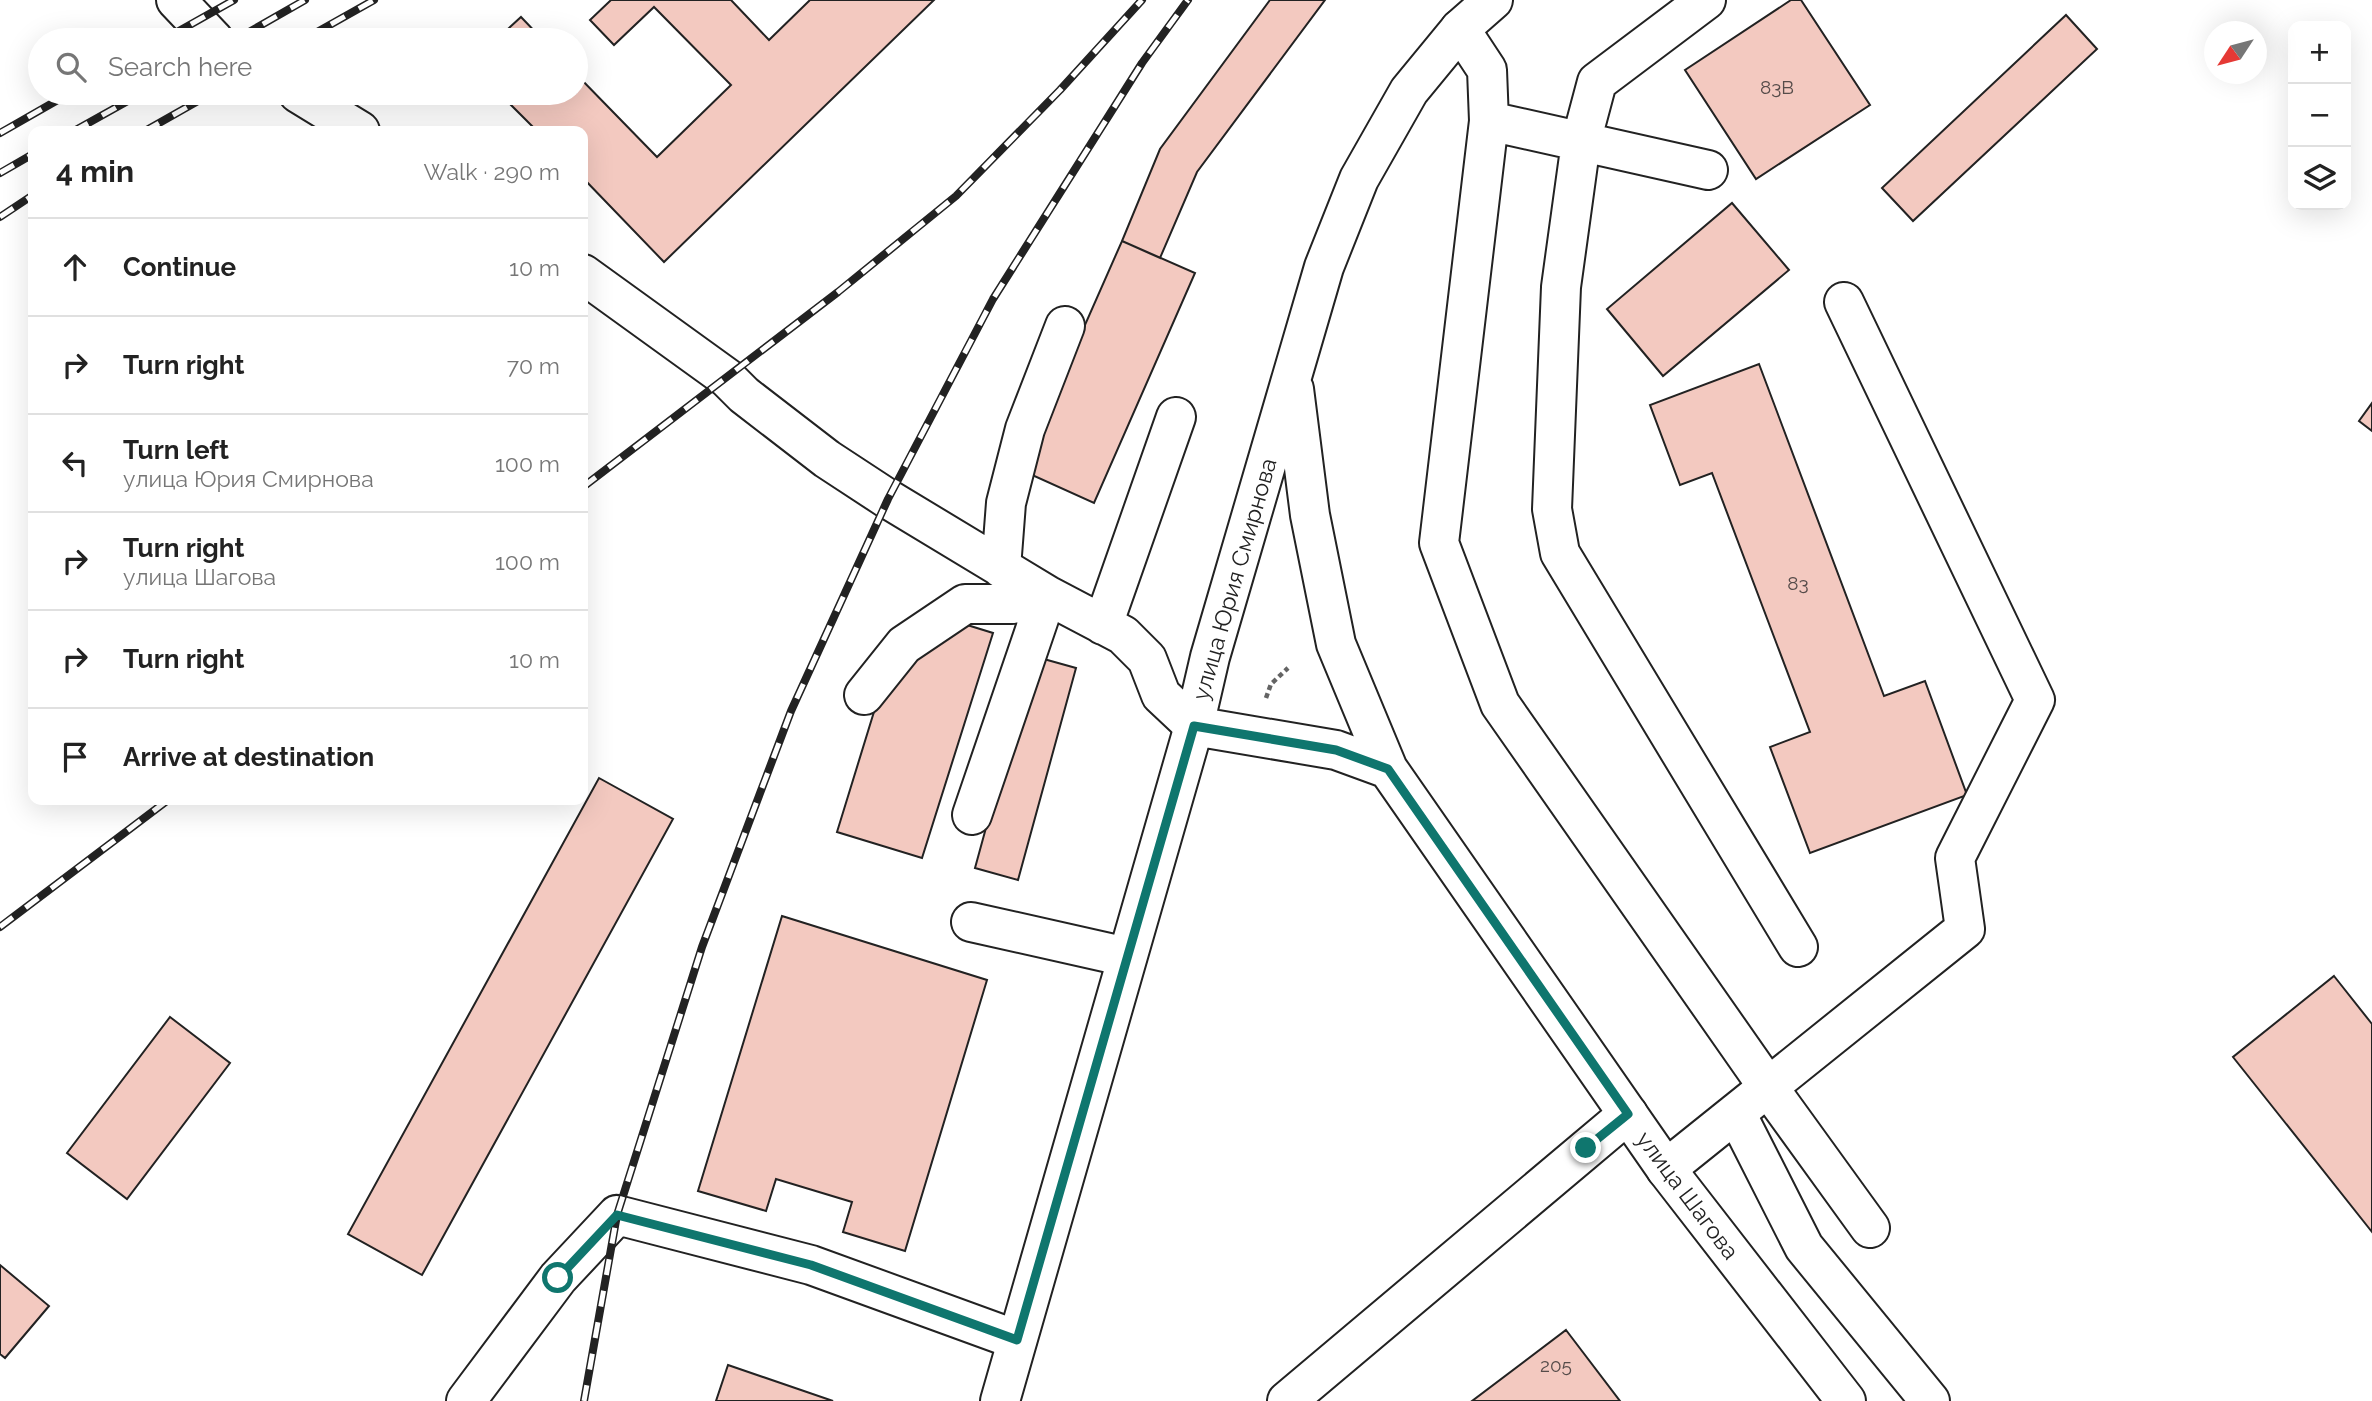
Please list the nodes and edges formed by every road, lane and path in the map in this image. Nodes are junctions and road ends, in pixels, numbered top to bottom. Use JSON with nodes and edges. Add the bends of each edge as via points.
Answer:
{"nodes":[{"id":1,"x":176,"y":0,"type":"edge"},
{"id":2,"x":1493,"y":0,"type":"edge"},
{"id":3,"x":1706,"y":0,"type":"edge"},
{"id":4,"x":203,"y":28,"type":"edge"},
{"id":5,"x":1460,"y":29,"type":"junction"},
{"id":6,"x":318,"y":105,"type":"edge"},
{"id":7,"x":1489,"y":121,"type":"junction"},
{"id":8,"x":352,"y":126,"type":"edge"},
{"id":9,"x":1581,"y":142,"type":"junction"},
{"id":10,"x":1708,"y":170,"type":"dead end"},
{"id":11,"x":588,"y":278,"type":"edge"},
{"id":12,"x":1844,"y":302,"type":"dead end"},
{"id":13,"x":1065,"y":326,"type":"dead end"},
{"id":14,"x":1292,"y":373,"type":"junction"},
{"id":15,"x":1175,"y":417,"type":"dead end"},
{"id":16,"x":1001,"y":568,"type":"junction"},
{"id":17,"x":1047,"y":595,"type":"junction"},
{"id":18,"x":1103,"y":625,"type":"junction"},
{"id":19,"x":1288,"y":668,"type":"dead end"},
{"id":20,"x":864,"y":695,"type":"dead end"},
{"id":21,"x":1262,"y":708,"type":"dead end"},
{"id":22,"x":1194,"y":726,"type":"junction"},
{"id":23,"x":1388,"y":769,"type":"junction"},
{"id":24,"x":972,"y":815,"type":"dead end"},
{"id":25,"x":971,"y":922,"type":"dead end"},
{"id":26,"x":1798,"y":947,"type":"dead end"},
{"id":27,"x":1127,"y":957,"type":"junction"},
{"id":28,"x":1768,"y":1087,"type":"junction"},
{"id":29,"x":1737,"y":1113,"type":"junction"},
{"id":30,"x":1628,"y":1114,"type":"junction"},
{"id":31,"x":1666,"y":1169,"type":"junction"},
{"id":32,"x":1870,"y":1228,"type":"dead end"},
{"id":33,"x":1017,"y":1340,"type":"junction"},
{"id":34,"x":466,"y":1401,"type":"edge"},
{"id":35,"x":1000,"y":1401,"type":"edge"},
{"id":36,"x":1287,"y":1401,"type":"edge"},
{"id":37,"x":1846,"y":1401,"type":"edge"},
{"id":38,"x":1930,"y":1401,"type":"edge"}],
"edges":[{"from":1,"to":4,"type":"main road"},
{"from":2,"to":5,"type":"main road","name":"улица Юрия Смирнова"},
{"from":3,"to":9,"type":"main road","via":[[1597,82]]},
{"from":5,"to":7,"type":"main road","via":[[1487,70]]},
{"from":5,"to":14,"type":"main road","name":"улица Юрия Смирнова","via":[[1409,91],[1359,179],[1324,267]]},
{"from":6,"to":8,"type":"main road"},
{"from":7,"to":9,"type":"main road"},
{"from":7,"to":28,"type":"main road","via":[[1439,542],[1500,704]]},
{"from":9,"to":10,"type":"main road"},
{"from":9,"to":26,"type":"main road","via":[[1561,287],[1552,509],[1560,553]]},
{"from":11,"to":16,"type":"main road","via":[[727,378],[827,459]]},
{"from":12,"to":28,"type":"main road","via":[[2035,700],[1955,859],[1965,929]]},
{"from":13,"to":16,"type":"main road","via":[[1025,429],[1006,503]]},
{"from":14,"to":22,"type":"main road","name":"улица Юрия Смирнова"},
{"from":14,"to":23,"type":"main road","name":"улица Шагова","via":[[1310,515],[1336,643]]},
{"from":15,"to":18,"type":"main road"},
{"from":16,"to":17,"type":"main road"},
{"from":17,"to":18,"type":"main road"},
{"from":17,"to":20,"type":"main road","via":[[1012,604],[965,604],[904,645]]},
{"from":17,"to":24,"type":"main road"},
{"from":18,"to":22,"type":"main road","via":[[1123,635],[1147,659],[1161,695]]},
{"from":19,"to":21,"type":"path","via":[[1271,684]]},
{"from":22,"to":23,"type":"main road","via":[[1336,750]]},
{"from":22,"to":27,"type":"main road","name":"улица Юрия Смирнова"},
{"from":23,"to":30,"type":"main road","name":"улица Шагова"},
{"from":25,"to":27,"type":"main road"},
{"from":27,"to":33,"type":"main road","name":"улица Юрия Смирнова"},
{"from":28,"to":29,"type":"main road"},
{"from":28,"to":32,"type":"main road"},
{"from":29,"to":31,"type":"main road"},
{"from":29,"to":38,"type":"main road","via":[[1804,1247]]},
{"from":30,"to":31,"type":"main road","name":"улица Шагова"},
{"from":30,"to":36,"type":"main road"},
{"from":31,"to":37,"type":"main road","name":"улица Шагова"},
{"from":33,"to":34,"type":"main road","via":[[811,1265],[617,1215],[558,1278]]},
{"from":33,"to":35,"type":"main road","name":"улица Юрия Смирнова"}]}
